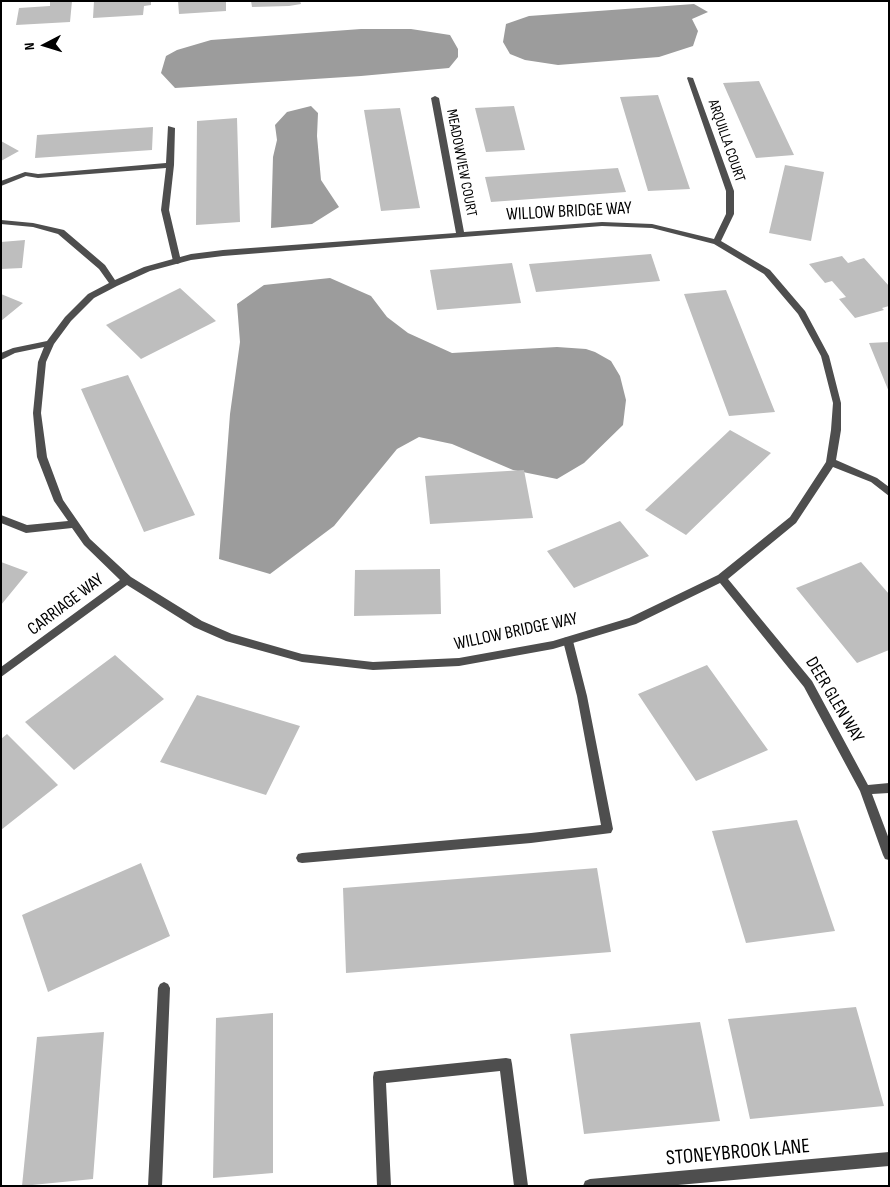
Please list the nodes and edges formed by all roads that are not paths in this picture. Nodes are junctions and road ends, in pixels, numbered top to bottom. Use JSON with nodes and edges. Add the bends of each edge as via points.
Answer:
{"nodes":[{"id":1,"x":690,"y":78,"type":"dead end"},
{"id":2,"x":434,"y":98,"type":"dead end"},
{"id":3,"x":170,"y":128,"type":"dead end"},
{"id":4,"x":170,"y":165,"type":"junction"},
{"id":5,"x":1,"y":184,"type":"edge"},
{"id":6,"x":1,"y":222,"type":"edge"},
{"id":7,"x":460,"y":234,"type":"junction"},
{"id":8,"x":717,"y":242,"type":"junction"},
{"id":9,"x":177,"y":261,"type":"junction"},
{"id":10,"x":114,"y":284,"type":"junction"},
{"id":11,"x":50,"y":343,"type":"junction"},
{"id":12,"x":1,"y":357,"type":"edge"},
{"id":13,"x":831,"y":462,"type":"junction"},
{"id":14,"x":889,"y":493,"type":"edge"},
{"id":15,"x":1,"y":519,"type":"edge"},
{"id":16,"x":75,"y":524,"type":"junction"},
{"id":17,"x":722,"y":578,"type":"junction"},
{"id":18,"x":126,"y":580,"type":"junction"},
{"id":19,"x":568,"y":641,"type":"junction"},
{"id":20,"x":1,"y":674,"type":"edge"},
{"id":21,"x":889,"y":788,"type":"edge"},
{"id":22,"x":865,"y":790,"type":"junction"},
{"id":23,"x":889,"y":855,"type":"edge"},
{"id":24,"x":302,"y":858,"type":"dead end"},
{"id":25,"x":164,"y":988,"type":"dead end"},
{"id":26,"x":889,"y":1159,"type":"edge"},
{"id":27,"x":155,"y":1186,"type":"edge"},
{"id":28,"x":384,"y":1186,"type":"edge"},
{"id":29,"x":521,"y":1186,"type":"edge"},
{"id":30,"x":590,"y":1186,"type":"edge"}],
"edges":[{"from":1,"to":8,"type":"street","name":"ARQUILLA COURT","via":[[730,191],[730,214]]},
{"from":2,"to":7,"type":"street","name":"MEADOWVIEW COURT"},
{"from":3,"to":4,"type":"street"},
{"from":4,"to":5,"type":"street","via":[[38,176],[25,174]]},
{"from":4,"to":9,"type":"street","via":[[165,210]]},
{"from":6,"to":10,"type":"street","via":[[62,232],[102,267]]},
{"from":7,"to":8,"type":"street","name":"WILLOW BRIDGE WAY","via":[[627,224],[652,226]]},
{"from":7,"to":9,"type":"street","name":"WILLOW BRIDGE WAY","via":[[223,253]]},
{"from":8,"to":13,"type":"street","name":"WILLOW BRIDGE WAY","via":[[772,278],[802,313],[825,356],[837,403]]},
{"from":9,"to":10,"type":"street","name":"WILLOW BRIDGE WAY"},
{"from":10,"to":11,"type":"street","name":"WILLOW BRIDGE WAY","via":[[91,296]]},
{"from":11,"to":12,"type":"street"},
{"from":11,"to":16,"type":"street","name":"WILLOW BRIDGE WAY","via":[[42,362],[37,413],[42,458],[59,501]]},
{"from":13,"to":14,"type":"street","via":[[874,480]]},
{"from":13,"to":17,"type":"street","name":"WILLOW BRIDGE WAY","via":[[793,520]]},
{"from":15,"to":16,"type":"street","via":[[26,529]]},
{"from":16,"to":18,"type":"street","name":"WILLOW BRIDGE WAY","via":[[87,542]]},
{"from":17,"to":19,"type":"street","name":"WILLOW BRIDGE WAY","via":[[632,621]]},
{"from":17,"to":22,"type":"street","name":"DEER GLEN WAY","via":[[808,684]]},
{"from":18,"to":19,"type":"street","name":"WILLOW BRIDGE WAY","via":[[198,624],[230,638],[302,658],[373,666],[459,662]]},
{"from":18,"to":20,"type":"street","name":"CARRIAGE WAY"},
{"from":19,"to":24,"type":"street","via":[[608,829]]},
{"from":21,"to":22,"type":"street"},
{"from":22,"to":23,"type":"street","name":"DEER GLEN WAY"},
{"from":25,"to":27,"type":"street"},
{"from":26,"to":30,"type":"street","name":"STONEYBROOK LANE"},
{"from":28,"to":29,"type":"street","via":[[379,1077],[506,1064]]}]}
